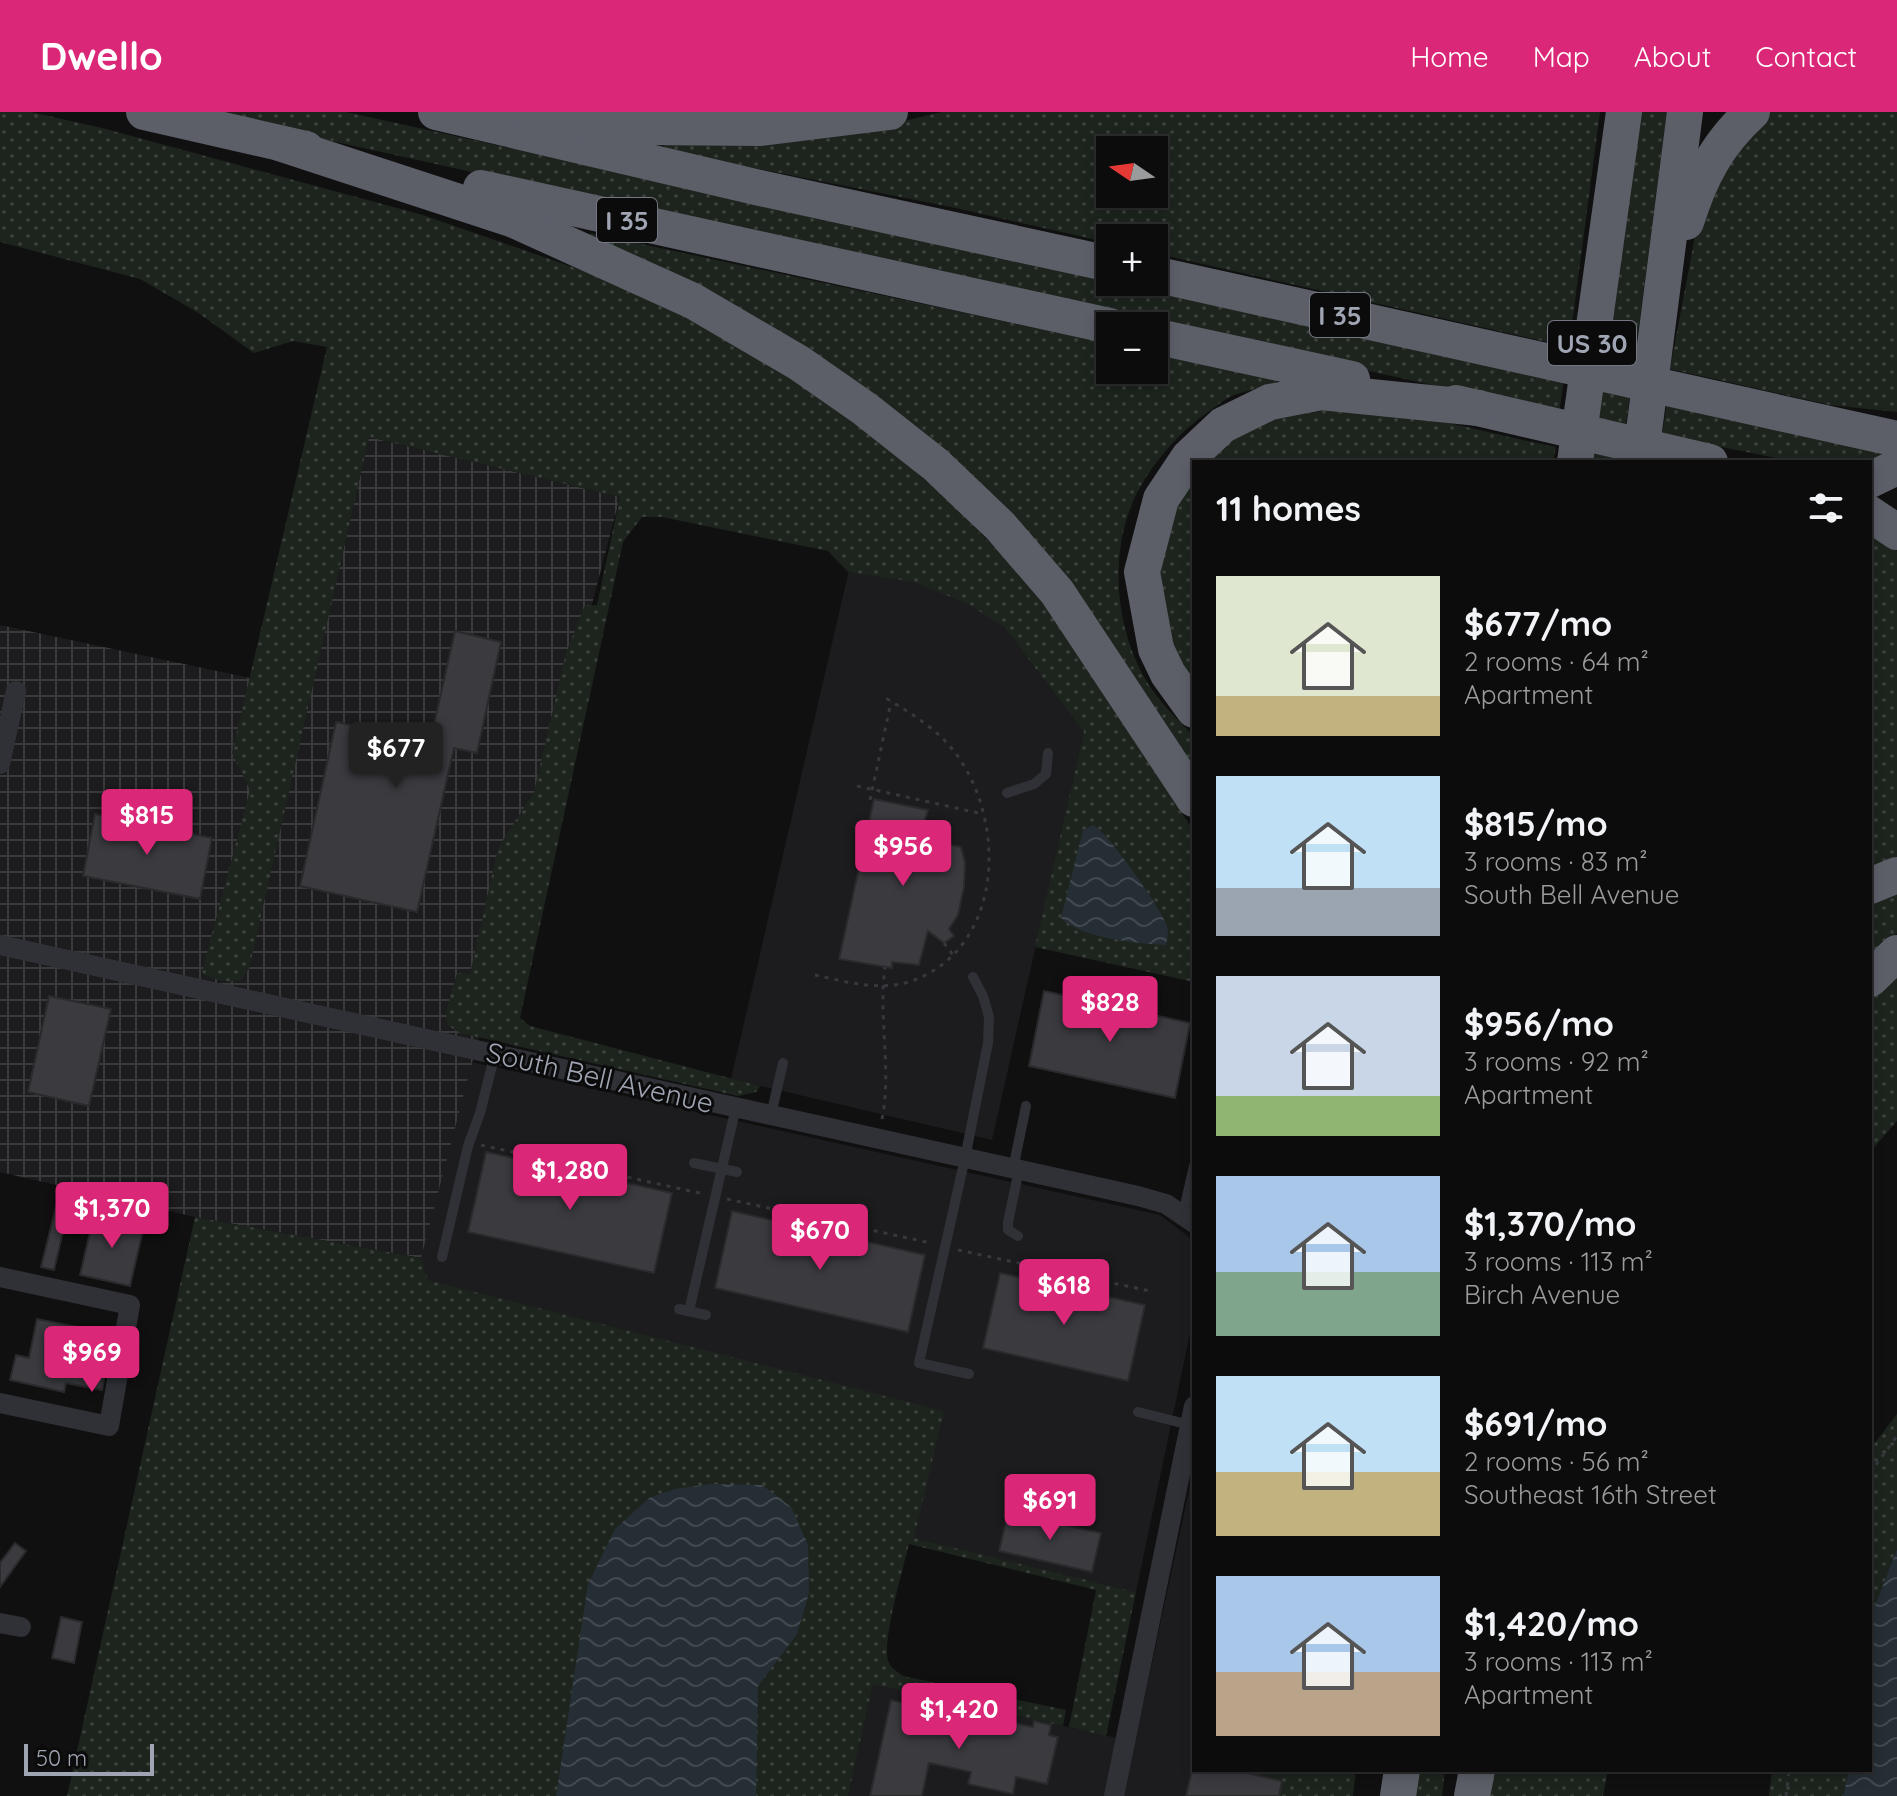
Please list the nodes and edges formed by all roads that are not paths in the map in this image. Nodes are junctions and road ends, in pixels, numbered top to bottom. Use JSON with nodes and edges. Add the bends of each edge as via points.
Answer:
{"nodes":[{"id":1,"x":144,"y":112,"type":"edge"},
{"id":2,"x":436,"y":112,"type":"edge"},
{"id":3,"x":524,"y":112,"type":"edge"},
{"id":4,"x":890,"y":112,"type":"edge"},
{"id":5,"x":1624,"y":112,"type":"edge"},
{"id":6,"x":1685,"y":112,"type":"edge"},
{"id":7,"x":1752,"y":112,"type":"edge"},
{"id":8,"x":282,"y":144,"type":"junction"},
{"id":9,"x":1096,"y":261,"type":"edge"},
{"id":10,"x":1168,"y":277,"type":"edge"},
{"id":11,"x":1659,"y":315,"type":"junction"},
{"id":12,"x":1096,"y":323,"type":"edge"},
{"id":13,"x":1168,"y":339,"type":"edge"},
{"id":14,"x":1479,"y":408,"type":"junction"},
{"id":15,"x":1770,"y":411,"type":"junction"},
{"id":16,"x":1897,"y":422,"type":"edge"},
{"id":17,"x":1897,"y":439,"type":"edge"},
{"id":18,"x":1575,"y":460,"type":"edge"},
{"id":19,"x":1640,"y":460,"type":"edge"},
{"id":20,"x":1700,"y":460,"type":"edge"},
{"id":21,"x":1897,"y":467,"type":"edge"},
{"id":22,"x":1872,"y":479,"type":"edge"},
{"id":23,"x":1872,"y":499,"type":"edge"},
{"id":24,"x":1897,"y":504,"type":"edge"},
{"id":25,"x":1872,"y":515,"type":"edge"},
{"id":26,"x":1897,"y":532,"type":"edge"},
{"id":27,"x":16,"y":691,"type":"dead end"},
{"id":28,"x":1192,"y":707,"type":"edge"},
{"id":29,"x":1048,"y":753,"type":"dead end"},
{"id":30,"x":0,"y":764,"type":"edge"},
{"id":31,"x":1007,"y":793,"type":"dead end"},
{"id":32,"x":1192,"y":796,"type":"edge"},
{"id":33,"x":1897,"y":875,"type":"edge"},
{"id":34,"x":1872,"y":885,"type":"edge"},
{"id":35,"x":0,"y":945,"type":"edge"},
{"id":36,"x":1897,"y":953,"type":"edge"},
{"id":37,"x":973,"y":977,"type":"dead end"},
{"id":38,"x":1872,"y":977,"type":"edge"},
{"id":39,"x":495,"y":1054,"type":"junction"},
{"id":40,"x":783,"y":1063,"type":"dead end"},
{"id":41,"x":1026,"y":1106,"type":"dead end"},
{"id":42,"x":736,"y":1107,"type":"junction"},
{"id":43,"x":771,"y":1115,"type":"junction"},
{"id":44,"x":965,"y":1158,"type":"junction"},
{"id":45,"x":694,"y":1163,"type":"dead end"},
{"id":46,"x":722,"y":1168,"type":"junction"},
{"id":47,"x":1016,"y":1170,"type":"junction"},
{"id":48,"x":737,"y":1172,"type":"dead end"},
{"id":49,"x":1192,"y":1184,"type":"edge"},
{"id":50,"x":1188,"y":1219,"type":"edge"},
{"id":51,"x":1018,"y":1236,"type":"dead end"},
{"id":52,"x":442,"y":1257,"type":"dead end"},
{"id":53,"x":0,"y":1277,"type":"edge"},
{"id":54,"x":706,"y":1315,"type":"dead end"},
{"id":55,"x":969,"y":1374,"type":"dead end"},
{"id":56,"x":0,"y":1403,"type":"edge"},
{"id":57,"x":1138,"y":1412,"type":"dead end"},
{"id":58,"x":1192,"y":1415,"type":"edge"},
{"id":59,"x":0,"y":1623,"type":"edge"},
{"id":60,"x":21,"y":1627,"type":"dead end"},
{"id":61,"x":1386,"y":1772,"type":"edge"},
{"id":62,"x":1402,"y":1772,"type":"edge"},
{"id":63,"x":1466,"y":1772,"type":"edge"},
{"id":64,"x":1477,"y":1772,"type":"edge"},
{"id":65,"x":1114,"y":1796,"type":"edge"},
{"id":66,"x":1384,"y":1796,"type":"edge"},
{"id":67,"x":1398,"y":1796,"type":"edge"},
{"id":68,"x":1462,"y":1796,"type":"edge"},
{"id":69,"x":1472,"y":1796,"type":"edge"}],
"edges":[{"from":1,"to":8,"type":"highway","number":"I 35"},
{"from":2,"to":9,"type":"highway","number":"I 35"},
{"from":3,"to":4,"type":"highway","via":[[639,127],[761,128]]},
{"from":5,"to":18,"type":"highway","number":"US 30"},
{"from":6,"to":11,"type":"highway","number":"US 30"},
{"from":7,"to":11,"type":"highway","via":[[1718,150],[1697,185]]},
{"from":8,"to":12,"type":"highway","number":"I 35"},
{"from":8,"to":32,"type":"highway","via":[[514,220],[679,294],[799,363],[865,409],[947,475],[1057,592]]},
{"from":10,"to":15,"type":"highway","number":"I 35"},
{"from":11,"to":19,"type":"highway","number":"US 30"},
{"from":13,"to":14,"type":"highway","number":"I 35"},
{"from":14,"to":20,"type":"highway","number":"I 35"},
{"from":14,"to":28,"type":"highway","via":[[1321,392],[1270,402],[1223,425],[1189,457],[1161,499],[1142,572],[1156,649]]},
{"from":15,"to":16,"type":"highway"},
{"from":15,"to":17,"type":"highway","number":"I 35"},
{"from":21,"to":22,"type":"highway"},
{"from":23,"to":24,"type":"highway"},
{"from":25,"to":26,"type":"highway"},
{"from":27,"to":30,"type":"street"},
{"from":29,"to":31,"type":"lane","via":[[1046,774]]},
{"from":33,"to":34,"type":"highway"},
{"from":35,"to":39,"type":"street","name":"South Bell Avenue"},
{"from":36,"to":38,"type":"highway"},
{"from":37,"to":44,"type":"lane","via":[[989,1017],[988,1043]]},
{"from":39,"to":42,"type":"street","name":"South Bell Avenue"},
{"from":39,"to":52,"type":"lane"},
{"from":40,"to":43,"type":"lane"},
{"from":41,"to":47,"type":"lane"},
{"from":42,"to":43,"type":"street","name":"South Bell Avenue"},
{"from":42,"to":46,"type":"lane"},
{"from":43,"to":44,"type":"street","name":"South Bell Avenue"},
{"from":44,"to":47,"type":"street","name":"South Bell Avenue"},
{"from":44,"to":55,"type":"lane","via":[[919,1363]]},
{"from":45,"to":46,"type":"lane"},
{"from":46,"to":48,"type":"lane"},
{"from":46,"to":54,"type":"lane","via":[[684,1310]]},
{"from":47,"to":50,"type":"street","name":"South Bell Avenue","via":[[1138,1196],[1166,1204]]},
{"from":47,"to":51,"type":"lane","via":[[1008,1230]]},
{"from":49,"to":50,"type":"lane"},
{"from":53,"to":56,"type":"street","via":[[130,1305],[109,1426]]},
{"from":57,"to":58,"type":"lane"},
{"from":58,"to":65,"type":"street"},
{"from":59,"to":60,"type":"street"},
{"from":61,"to":66,"type":"highway"},
{"from":62,"to":67,"type":"highway"},
{"from":63,"to":68,"type":"highway"},
{"from":64,"to":69,"type":"highway"}]}
